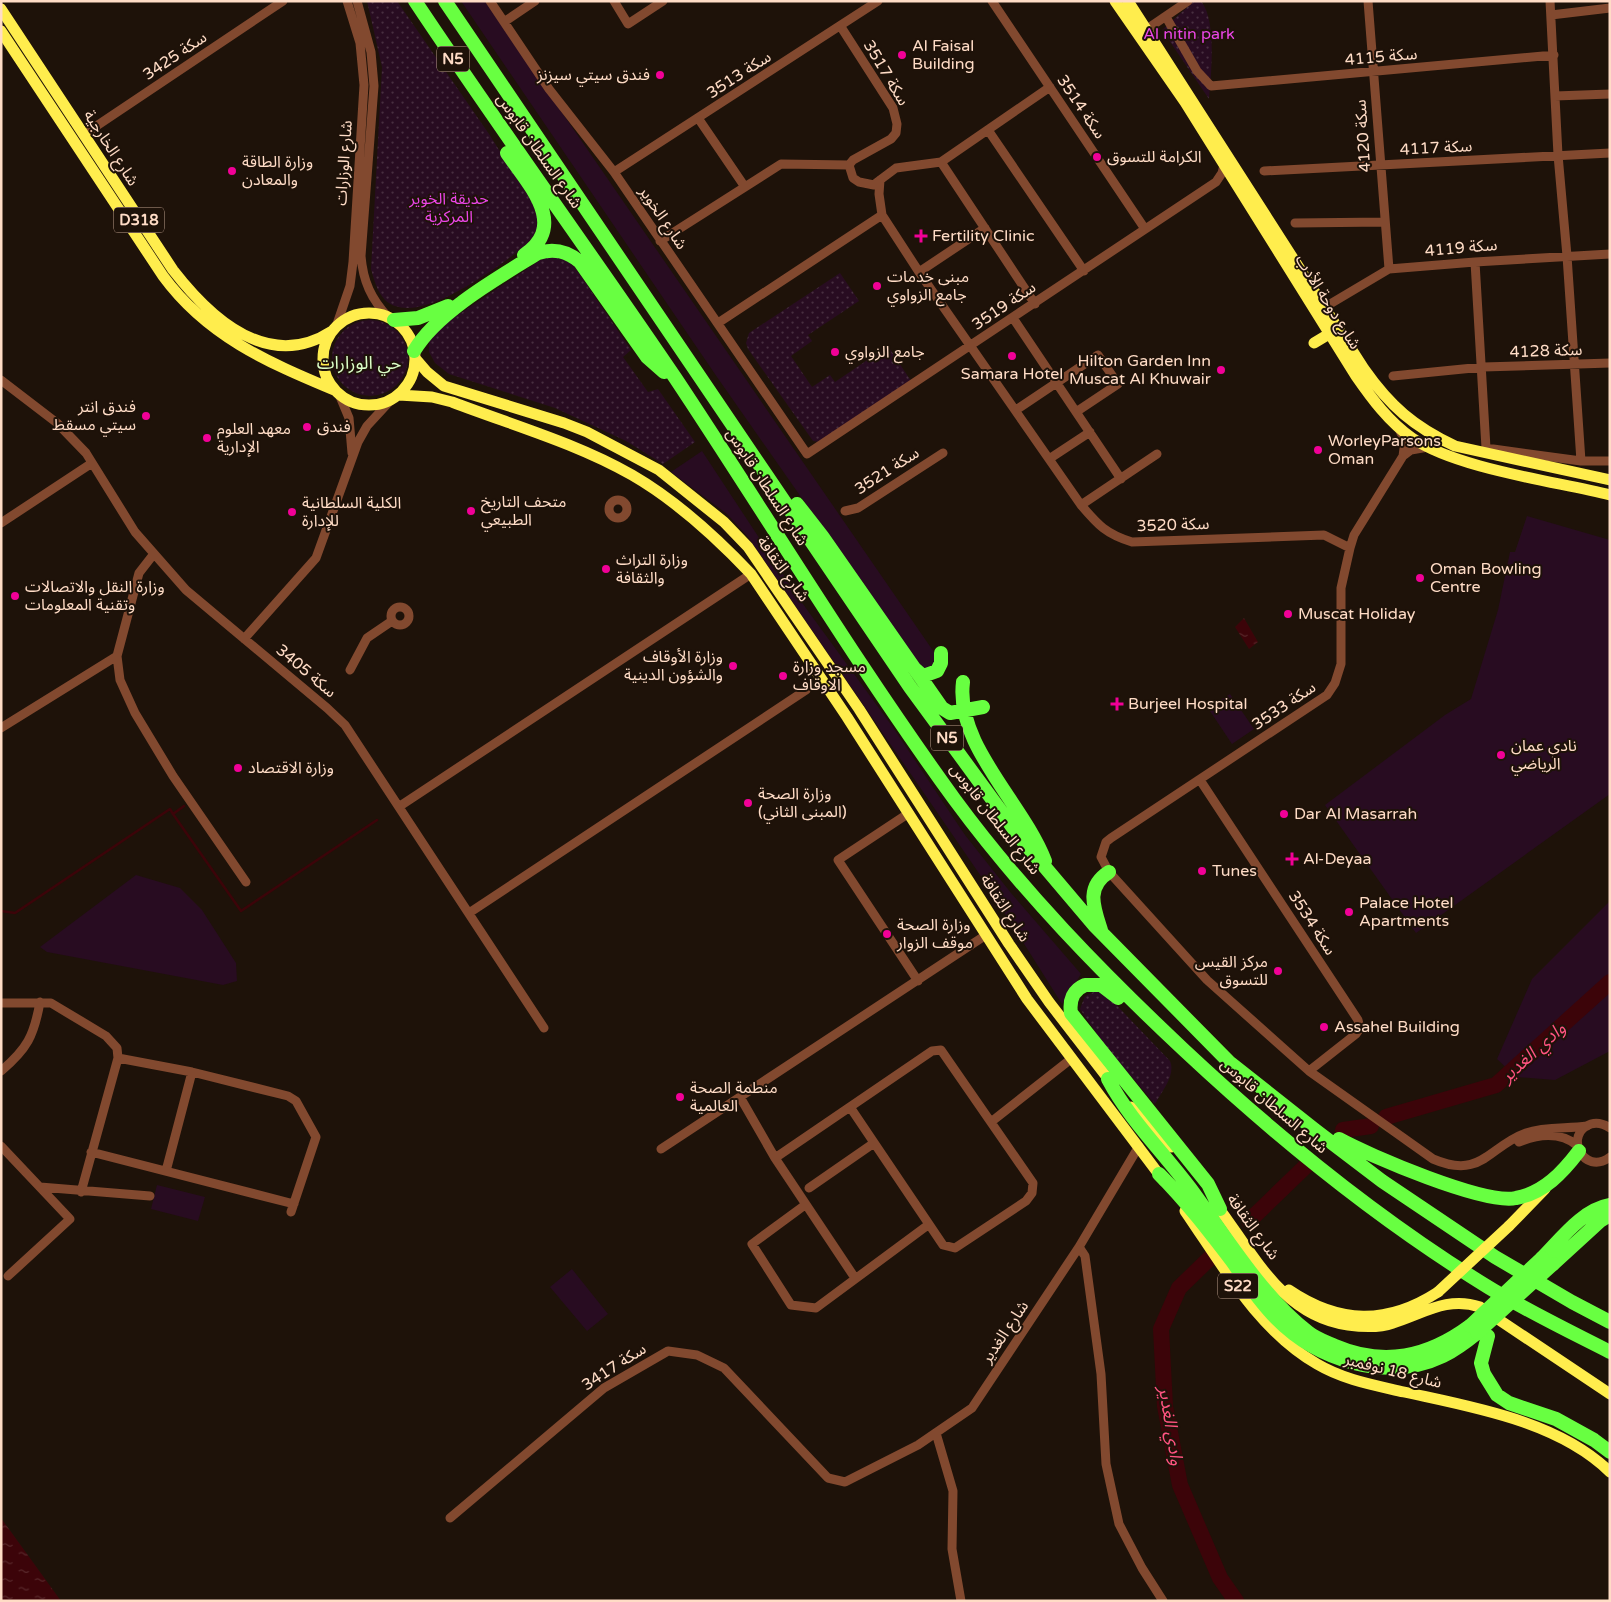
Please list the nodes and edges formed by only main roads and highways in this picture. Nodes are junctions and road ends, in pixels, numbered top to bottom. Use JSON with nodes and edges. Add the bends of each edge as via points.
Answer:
{"nodes":[{"id":1,"x":415,"y":1,"type":"edge"},
{"id":2,"x":445,"y":1,"type":"edge"},
{"id":3,"x":1115,"y":1,"type":"edge"},
{"id":4,"x":1128,"y":1,"type":"edge"},
{"id":5,"x":1,"y":9,"type":"edge"},
{"id":6,"x":1,"y":31,"type":"edge"},
{"id":7,"x":54,"y":101,"type":"junction"},
{"id":8,"x":492,"y":116,"type":"junction"},
{"id":9,"x":64,"y":126,"type":"junction"},
{"id":10,"x":84,"y":135,"type":"junction"},
{"id":11,"x":84,"y":155,"type":"junction"},
{"id":12,"x":391,"y":319,"type":"junction"},
{"id":13,"x":334,"y":329,"type":"junction"},
{"id":14,"x":1329,"y":334,"type":"junction"},
{"id":15,"x":1314,"y":343,"type":"dead end"},
{"id":16,"x":415,"y":354,"type":"junction"},
{"id":17,"x":675,"y":378,"type":"junction"},
{"id":18,"x":337,"y":392,"type":"junction"},
{"id":19,"x":395,"y":397,"type":"junction"},
{"id":20,"x":725,"y":413,"type":"junction"},
{"id":21,"x":1610,"y":480,"type":"edge"},
{"id":22,"x":1610,"y":495,"type":"edge"},
{"id":23,"x":730,"y":529,"type":"junction"},
{"id":24,"x":751,"y":574,"type":"junction"},
{"id":25,"x":819,"y":649,"type":"junction"},
{"id":26,"x":941,"y":653,"type":"dead end"},
{"id":27,"x":912,"y":667,"type":"junction"},
{"id":28,"x":963,"y":682,"type":"dead end"},
{"id":29,"x":983,"y":708,"type":"dead end"},
{"id":30,"x":963,"y":713,"type":"junction"},
{"id":31,"x":1109,"y":872,"type":"road end"},
{"id":32,"x":1048,"y":874,"type":"junction"},
{"id":33,"x":1103,"y":935,"type":"junction"},
{"id":34,"x":1143,"y":1012,"type":"junction"},
{"id":35,"x":1108,"y":1079,"type":"junction"},
{"id":36,"x":1315,"y":1130,"type":"junction"},
{"id":37,"x":1139,"y":1146,"type":"junction"},
{"id":38,"x":1578,"y":1148,"type":"road end"},
{"id":39,"x":1159,"y":1174,"type":"junction"},
{"id":40,"x":1182,"y":1178,"type":"junction"},
{"id":41,"x":1553,"y":1180,"type":"junction"},
{"id":42,"x":1610,"y":1205,"type":"edge"},
{"id":43,"x":1220,"y":1209,"type":"junction"},
{"id":44,"x":1610,"y":1215,"type":"edge"},
{"id":45,"x":1251,"y":1252,"type":"junction"},
{"id":46,"x":1496,"y":1257,"type":"junction"},
{"id":47,"x":1548,"y":1261,"type":"junction"},
{"id":48,"x":1610,"y":1310,"type":"edge"},
{"id":49,"x":1610,"y":1322,"type":"edge"},
{"id":50,"x":1478,"y":1332,"type":"junction"},
{"id":51,"x":1610,"y":1352,"type":"edge"},
{"id":52,"x":1607,"y":1391,"type":"edge"},
{"id":53,"x":1610,"y":1452,"type":"edge"},
{"id":54,"x":1610,"y":1472,"type":"edge"}],
"edges":[{"from":1,"to":8,"type":"highway","name":"شارع السلطان قابوس","number":"N5"},
{"from":2,"to":20,"type":"highway","name":"شارع السلطان قابوس","number":"N5"},
{"from":3,"to":14,"type":"main road","name":"شارع دوحة الأدب","via":[[1185,102]]},
{"from":4,"to":21,"type":"main road","name":"شارع دوحة الأدب","via":[[1382,394],[1397,411],[1432,435],[1478,452]]},
{"from":5,"to":7,"type":"main road","name":"شارع الخارجية","number":"D318"},
{"from":6,"to":7,"type":"main road","name":"شارع الخارجية","number":"D318"},
{"from":7,"to":9,"type":"main road","name":"شارع الخارجية","number":"D318"},
{"from":7,"to":10,"type":"main road","name":"شارع الخارجية","number":"D318"},
{"from":8,"to":12,"type":"highway","via":[[499,140],[542,208],[545,217],[543,234],[534,248],[451,304],[429,315]]},
{"from":8,"to":17,"type":"highway","name":"شارع السلطان قابوس","number":"N5"},
{"from":9,"to":10,"type":"main road","via":[[69,131]]},
{"from":9,"to":11,"type":"main road","name":"شارع الخارجية","number":"D318"},
{"from":10,"to":11,"type":"main road"},
{"from":10,"to":13,"type":"main road","name":"شارع الخارجية","number":"D318","via":[[173,270],[212,313],[244,335],[281,347],[301,346],[320,340]]},
{"from":11,"to":18,"type":"main road","name":"شارع الخارجية","number":"D318","via":[[163,276],[189,308],[221,334],[252,352]]},
{"from":12,"to":13,"type":"main road","number":"D318","via":[[358,314]]},
{"from":12,"to":16,"type":"main road","via":[[407,334]]},
{"from":13,"to":18,"type":"main road","via":[[327,340],[323,361],[328,381]]},
{"from":14,"to":15,"type":"main road"},
{"from":14,"to":22,"type":"main road","name":"شارع دوحة الأدب","via":[[1377,405],[1410,436],[1429,447],[1484,466]]},
{"from":16,"to":17,"type":"highway","via":[[425,335],[446,314],[538,253],[556,250],[580,262],[647,356]]},
{"from":16,"to":19,"type":"main road","via":[[412,378]]},
{"from":16,"to":23,"type":"main road","name":"شارع الثقافة","via":[[427,372],[444,386],[571,426],[659,470]]},
{"from":17,"to":34,"type":"highway","name":"شارع السلطان قابوس","number":"N5","via":[[956,801],[1088,958]]},
{"from":18,"to":19,"type":"main road","number":"D318","via":[[361,405],[381,404]]},
{"from":19,"to":24,"type":"main road","name":"شارع الثقافة","via":[[432,397],[452,402],[612,464],[647,484],[691,517]]},
{"from":20,"to":27,"type":"highway","via":[[822,536]]},
{"from":20,"to":32,"type":"highway","name":"شارع السلطان قابوس","number":"N5","via":[[910,687]]},
{"from":23,"to":24,"type":"main road","via":[[752,562]]},
{"from":23,"to":25,"type":"main road","name":"شارع الثقافة","via":[[762,566]]},
{"from":24,"to":25,"type":"main road","via":[[762,574]]},
{"from":24,"to":37,"type":"main road","name":"شارع الثقافة","via":[[909,812],[1027,998]]},
{"from":25,"to":35,"type":"main road","name":"شارع الثقافة","via":[[1009,944]]},
{"from":26,"to":27,"type":"highway","via":[[937,671],[930,675],[923,676]]},
{"from":27,"to":30,"type":"highway","via":[[942,708],[950,713]]},
{"from":28,"to":30,"type":"highway"},
{"from":29,"to":30,"type":"highway"},
{"from":30,"to":32,"type":"highway","via":[[976,746],[1036,840]]},
{"from":31,"to":33,"type":"highway","via":[[1098,881],[1093,893]]},
{"from":32,"to":33,"type":"highway","name":"شارع السلطان قابوس","number":"N5"},
{"from":33,"to":36,"type":"highway","name":"شارع السلطان قابوس","number":"N5","via":[[1229,1062]]},
{"from":34,"to":43,"type":"highway","via":[[1096,984],[1081,987],[1070,1004],[1074,1017],[1208,1184]]},
{"from":34,"to":51,"type":"highway","name":"شارع السلطان قابوس","number":"N5","via":[[1240,1103],[1369,1205],[1489,1287]]},
{"from":35,"to":40,"type":"highway","via":[[1118,1098]]},
{"from":35,"to":43,"type":"main road","name":"شارع الثقافة","via":[[1177,1153]]},
{"from":36,"to":41,"type":"highway","via":[[1390,1164],[1495,1199],[1525,1196]]},
{"from":36,"to":46,"type":"highway","name":"شارع السلطان قابوس","number":"N5","via":[[1390,1186]]},
{"from":37,"to":39,"type":"main road","name":"شارع 18 نوفمبر","number":"S22"},
{"from":37,"to":40,"type":"highway","via":[[1145,1143],[1152,1145]]},
{"from":38,"to":41,"type":"highway"},
{"from":39,"to":50,"type":"highway","via":[[1192,1209],[1266,1307],[1287,1328],[1322,1352],[1352,1363],[1406,1366],[1442,1357]]},
{"from":39,"to":54,"type":"main road","name":"شارع 18 نوفمبر","number":"S22","via":[[1263,1320],[1307,1358],[1358,1382],[1534,1425],[1571,1442]]},
{"from":40,"to":50,"type":"highway","via":[[1265,1289],[1309,1334],[1362,1355],[1398,1357],[1434,1349]]},
{"from":41,"to":45,"type":"main road","bridge":true,"via":[[1438,1292],[1393,1314],[1371,1317],[1338,1313],[1307,1301],[1288,1290]]},
{"from":42,"to":47,"type":"highway","via":[[1577,1223]]},
{"from":43,"to":45,"type":"main road","name":"شارع الثقافة"},
{"from":44,"to":47,"type":"highway"},
{"from":45,"to":52,"type":"main road","name":"شارع الثقافة","via":[[1278,1289],[1319,1317],[1342,1324],[1379,1326],[1444,1304],[1472,1304]]},
{"from":46,"to":48,"type":"highway"},
{"from":46,"to":49,"type":"highway","name":"شارع السلطان قابوس","number":"N5"},
{"from":47,"to":50,"type":"highway","bridge":true},
{"from":47,"to":50,"type":"highway","bridge":true,"via":[[1503,1312]]},
{"from":50,"to":53,"type":"highway","via":[[1484,1374],[1497,1395],[1509,1403],[1565,1423]]}]}
